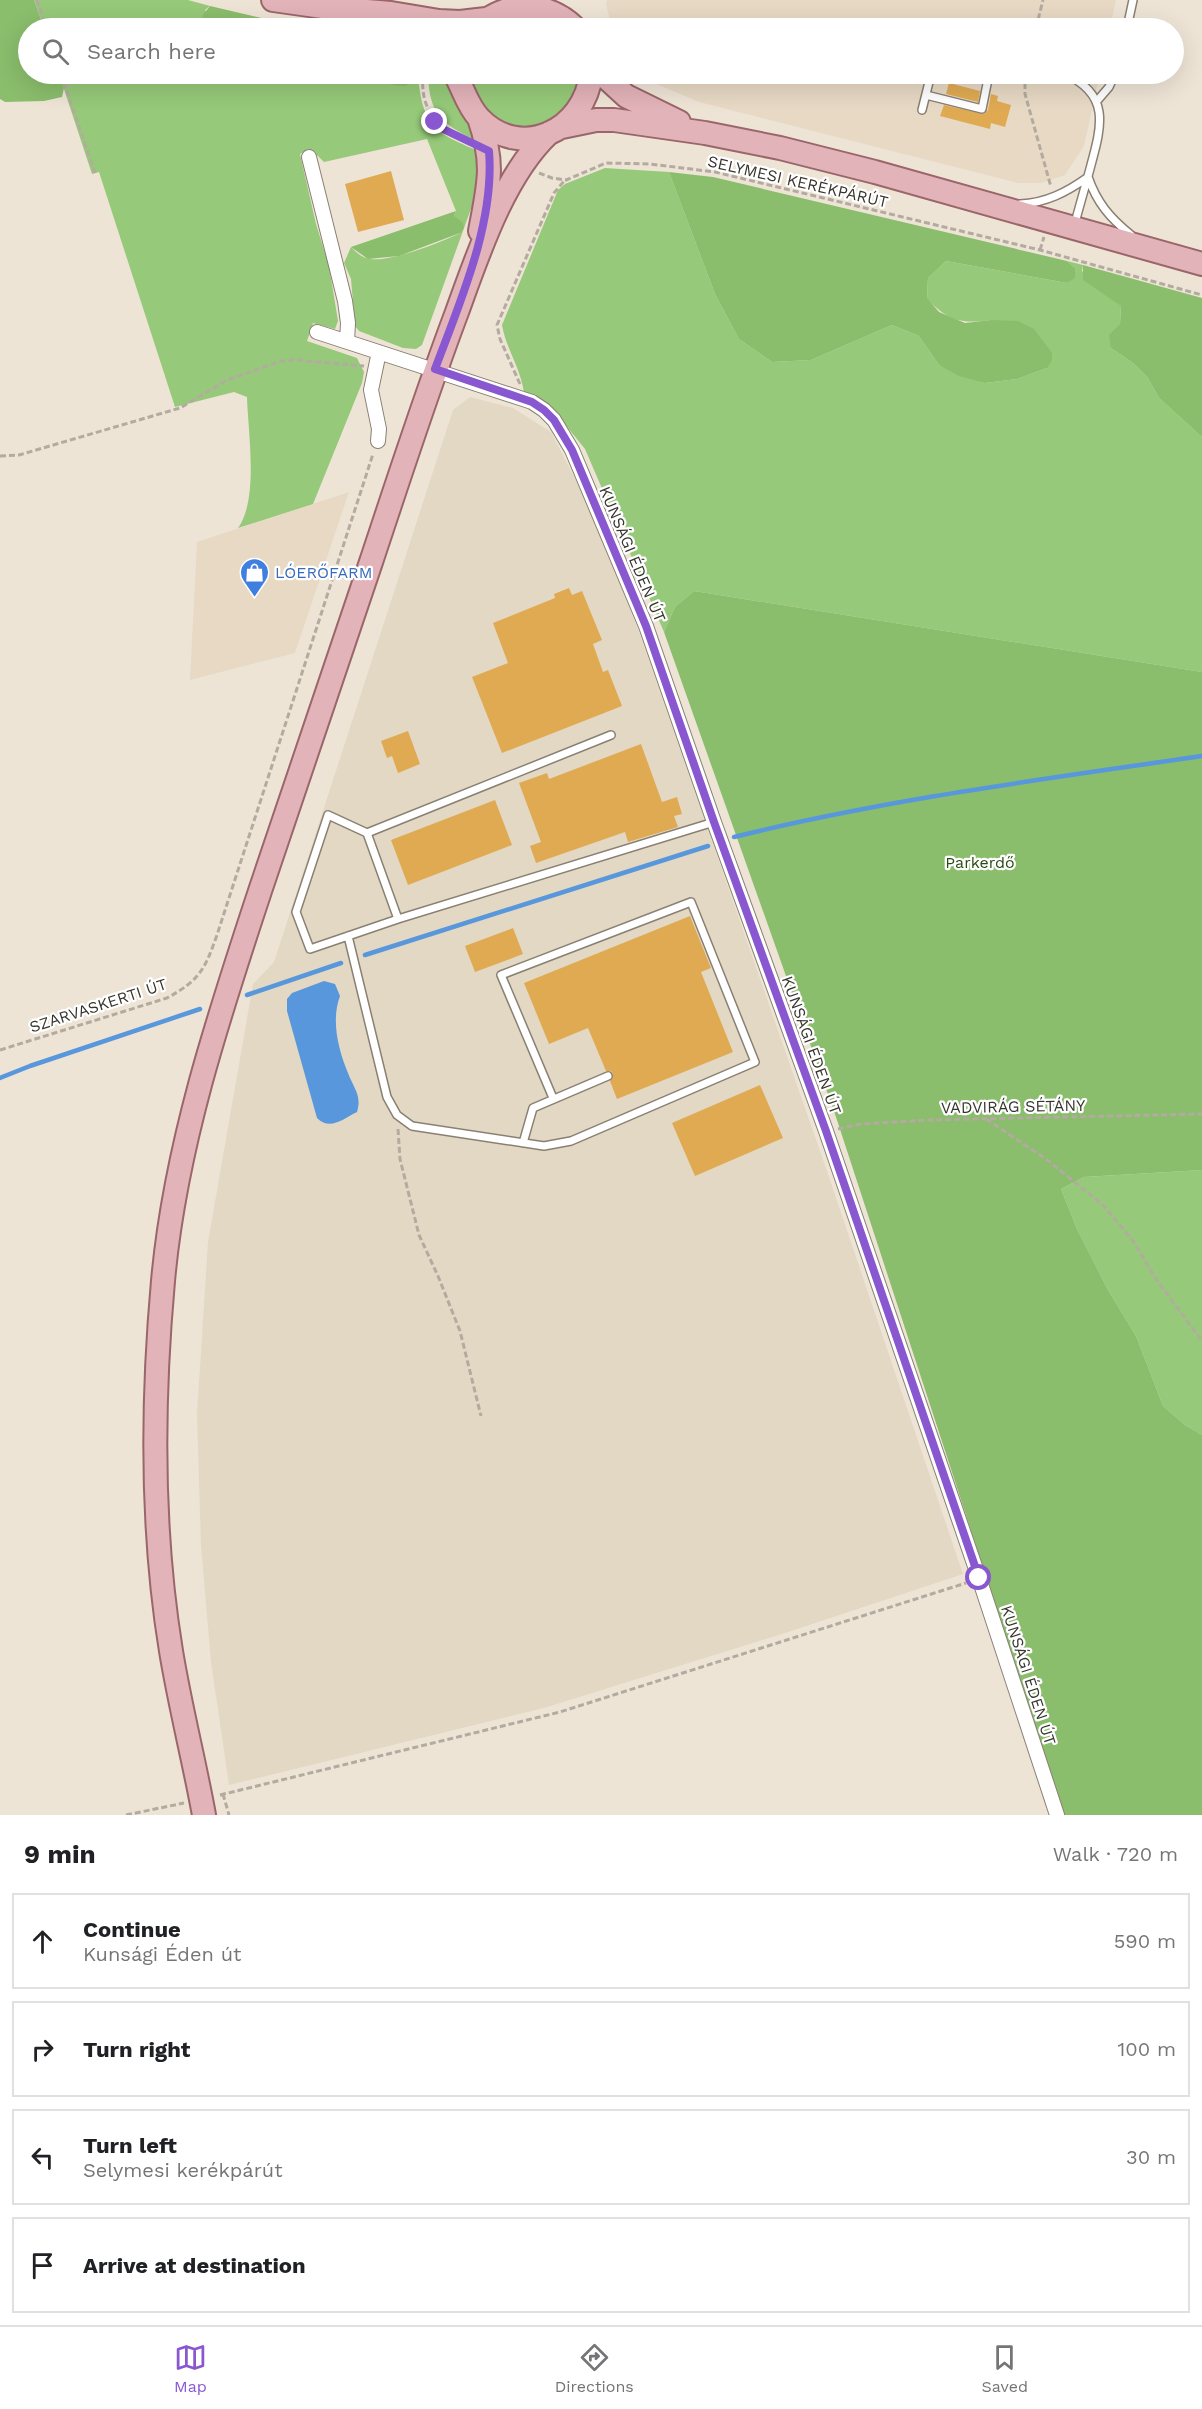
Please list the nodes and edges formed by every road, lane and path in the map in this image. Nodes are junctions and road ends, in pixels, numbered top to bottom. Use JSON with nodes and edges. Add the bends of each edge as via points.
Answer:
{"nodes":[{"id":1,"x":37,"y":0,"type":"edge"},
{"id":2,"x":273,"y":0,"type":"edge"},
{"id":3,"x":569,"y":0,"type":"edge"},
{"id":4,"x":1043,"y":0,"type":"edge"},
{"id":5,"x":1133,"y":0,"type":"edge"},
{"id":6,"x":339,"y":4,"type":"edge"},
{"id":7,"x":512,"y":4,"type":"edge"},
{"id":8,"x":43,"y":18,"type":"edge"},
{"id":9,"x":383,"y":18,"type":"edge"},
{"id":10,"x":490,"y":18,"type":"edge"},
{"id":11,"x":562,"y":18,"type":"edge"},
{"id":12,"x":574,"y":18,"type":"edge"},
{"id":13,"x":1038,"y":18,"type":"edge"},
{"id":14,"x":1129,"y":18,"type":"edge"},
{"id":15,"x":64,"y":84,"type":"edge"},
{"id":16,"x":424,"y":84,"type":"edge"},
{"id":17,"x":461,"y":84,"type":"edge"},
{"id":18,"x":589,"y":84,"type":"edge"},
{"id":19,"x":612,"y":84,"type":"edge"},
{"id":20,"x":928,"y":84,"type":"edge"},
{"id":21,"x":987,"y":84,"type":"edge"},
{"id":22,"x":1025,"y":84,"type":"edge"},
{"id":23,"x":1082,"y":84,"type":"edge"},
{"id":24,"x":1110,"y":84,"type":"edge"},
{"id":25,"x":926,"y":95,"type":"junction"},
{"id":26,"x":1097,"y":101,"type":"junction"},
{"id":27,"x":922,"y":110,"type":"dead end"},
{"id":28,"x":479,"y":118,"type":"junction"},
{"id":29,"x":555,"y":130,"type":"junction"},
{"id":30,"x":705,"y":134,"type":"junction"},
{"id":31,"x":489,"y":151,"type":"junction"},
{"id":32,"x":309,"y":157,"type":"dead end"},
{"id":33,"x":522,"y":165,"type":"junction"},
{"id":34,"x":95,"y":173,"type":"dead end"},
{"id":35,"x":1088,"y":177,"type":"junction"},
{"id":36,"x":566,"y":180,"type":"junction"},
{"id":37,"x":1052,"y":198,"type":"junction"},
{"id":38,"x":989,"y":204,"type":"junction"},
{"id":39,"x":1049,"y":222,"type":"junction"},
{"id":40,"x":1073,"y":229,"type":"junction"},
{"id":41,"x":1040,"y":250,"type":"junction"},
{"id":42,"x":1150,"y":250,"type":"junction"},
{"id":43,"x":475,"y":262,"type":"junction"},
{"id":44,"x":1202,"y":264,"type":"edge"},
{"id":45,"x":1202,"y":295,"type":"edge"},
{"id":46,"x":317,"y":332,"type":"dead end"},
{"id":47,"x":347,"y":341,"type":"junction"},
{"id":48,"x":379,"y":352,"type":"junction"},
{"id":49,"x":375,"y":366,"type":"junction"},
{"id":50,"x":435,"y":369,"type":"junction"},
{"id":51,"x":519,"y":398,"type":"junction"},
{"id":52,"x":378,"y":441,"type":"joint"},
{"id":53,"x":0,"y":456,"type":"edge"},
{"id":54,"x":611,"y":735,"type":"dead end"},
{"id":55,"x":714,"y":822,"type":"junction"},
{"id":56,"x":367,"y":833,"type":"junction"},
{"id":57,"x":398,"y":919,"type":"junction"},
{"id":58,"x":348,"y":936,"type":"junction"},
{"id":59,"x":0,"y":1050,"type":"edge"},
{"id":60,"x":608,"y":1076,"type":"dead end"},
{"id":61,"x":553,"y":1098,"type":"junction"},
{"id":62,"x":1202,"y":1114,"type":"edge"},
{"id":63,"x":397,"y":1115,"type":"junction"},
{"id":64,"x":984,"y":1118,"type":"junction"},
{"id":65,"x":826,"y":1131,"type":"junction"},
{"id":66,"x":523,"y":1143,"type":"junction"},
{"id":67,"x":1202,"y":1341,"type":"edge"},
{"id":68,"x":481,"y":1416,"type":"dead end"},
{"id":69,"x":979,"y":1578,"type":"junction"},
{"id":70,"x":223,"y":1794,"type":"junction"},
{"id":71,"x":202,"y":1807,"type":"edge"},
{"id":72,"x":126,"y":1815,"type":"edge"},
{"id":73,"x":228,"y":1815,"type":"edge"},
{"id":74,"x":1057,"y":1815,"type":"edge"}],
"edges":[{"from":1,"to":8,"type":"path"},
{"from":2,"to":6,"type":"main road"},
{"from":3,"to":12,"type":"main road"},
{"from":4,"to":13,"type":"path"},
{"from":5,"to":14,"type":"lane"},
{"from":6,"to":9,"type":"main road"},
{"from":7,"to":10,"type":"main road"},
{"from":7,"to":11,"type":"main road","via":[[539,7]]},
{"from":15,"to":34,"type":"path"},
{"from":16,"to":31,"type":"path","via":[[435,122]]},
{"from":17,"to":28,"type":"main road"},
{"from":18,"to":29,"type":"main road","via":[[580,109]]},
{"from":19,"to":30,"type":"main road","via":[[633,100]]},
{"from":20,"to":25,"type":"lane"},
{"from":21,"to":25,"type":"lane","via":[[982,109]]},
{"from":22,"to":37,"type":"path"},
{"from":23,"to":26,"type":"lane"},
{"from":24,"to":26,"type":"lane"},
{"from":25,"to":27,"type":"lane"},
{"from":26,"to":35,"type":"lane","via":[[1100,133]]},
{"from":28,"to":29,"type":"main road","via":[[504,134],[519,137]]},
{"from":28,"to":31,"type":"main road"},
{"from":29,"to":30,"type":"main road","via":[[596,120],[614,120]]},
{"from":29,"to":33,"type":"main road"},
{"from":30,"to":38,"type":"main road","via":[[790,151]]},
{"from":31,"to":43,"type":"main road","via":[[491,173]]},
{"from":32,"to":47,"type":"street","via":[[345,301]]},
{"from":33,"to":36,"type":"path"},
{"from":33,"to":43,"type":"main road"},
{"from":35,"to":37,"type":"lane"},
{"from":35,"to":40,"type":"lane"},
{"from":35,"to":42,"type":"lane","via":[[1107,214]]},
{"from":36,"to":41,"type":"path","name":"SELYMESI KERÉKPÁRÚT","via":[[606,163],[716,172]]},
{"from":36,"to":51,"type":"path","via":[[554,193],[498,325],[500,339],[520,382]]},
{"from":37,"to":38,"type":"lane","via":[[1026,204]]},
{"from":38,"to":39,"type":"main road"},
{"from":39,"to":40,"type":"main road"},
{"from":39,"to":41,"type":"path"},
{"from":40,"to":42,"type":"main road"},
{"from":41,"to":45,"type":"path","name":"SELYMESI KERÉKPÁRÚT"},
{"from":42,"to":44,"type":"main road"},
{"from":43,"to":50,"type":"main road"},
{"from":46,"to":47,"type":"street","name":"KUNSÁGI ÉDEN ÚT"},
{"from":47,"to":48,"type":"street","name":"KUNSÁGI ÉDEN ÚT"},
{"from":48,"to":49,"type":"street"},
{"from":48,"to":50,"type":"street","name":"KUNSÁGI ÉDEN ÚT"},
{"from":49,"to":52,"type":"street","via":[[371,390]]},
{"from":49,"to":53,"type":"path","via":[[281,361],[227,380],[180,408],[8,458]]},
{"from":50,"to":51,"type":"street","name":"KUNSÁGI ÉDEN ÚT"},
{"from":50,"to":71,"type":"main road","via":[[234,970],[200,1088],[171,1219],[157,1344],[159,1522],[171,1649]]},
{"from":51,"to":55,"type":"street","name":"KUNSÁGI ÉDEN ÚT","via":[[544,410],[572,450],[646,626]]},
{"from":52,"to":59,"type":"path","name":"SZARVASKERTI ÚT","via":[[217,935],[200,975],[167,998]]},
{"from":54,"to":56,"type":"lane"},
{"from":55,"to":57,"type":"lane"},
{"from":55,"to":65,"type":"street","name":"KUNSÁGI ÉDEN ÚT"},
{"from":56,"to":57,"type":"lane"},
{"from":56,"to":58,"type":"lane","via":[[328,815],[296,912],[310,949]]},
{"from":57,"to":58,"type":"lane"},
{"from":58,"to":63,"type":"lane","via":[[387,1097]]},
{"from":60,"to":61,"type":"lane"},
{"from":61,"to":66,"type":"lane","via":[[533,1108]]},
{"from":61,"to":66,"type":"lane","via":[[501,975],[691,902],[756,1062],[571,1142],[544,1146]]},
{"from":62,"to":64,"type":"path","name":"VADVIRÁG SÉTÁNY"},
{"from":63,"to":66,"type":"lane","via":[[412,1125]]},
{"from":63,"to":68,"type":"path","via":[[400,1159],[419,1235],[460,1331]]},
{"from":64,"to":65,"type":"path","name":"VADVIRÁG SÉTÁNY","via":[[860,1124]]},
{"from":64,"to":67,"type":"path","via":[[1046,1159],[1103,1205],[1133,1241]]},
{"from":65,"to":69,"type":"street","name":"KUNSÁGI ÉDEN ÚT"},
{"from":69,"to":70,"type":"path","via":[[560,1712]]},
{"from":69,"to":74,"type":"street","name":"KUNSÁGI ÉDEN ÚT"},
{"from":70,"to":71,"type":"path"},
{"from":70,"to":73,"type":"path"},
{"from":71,"to":72,"type":"path"}]}
